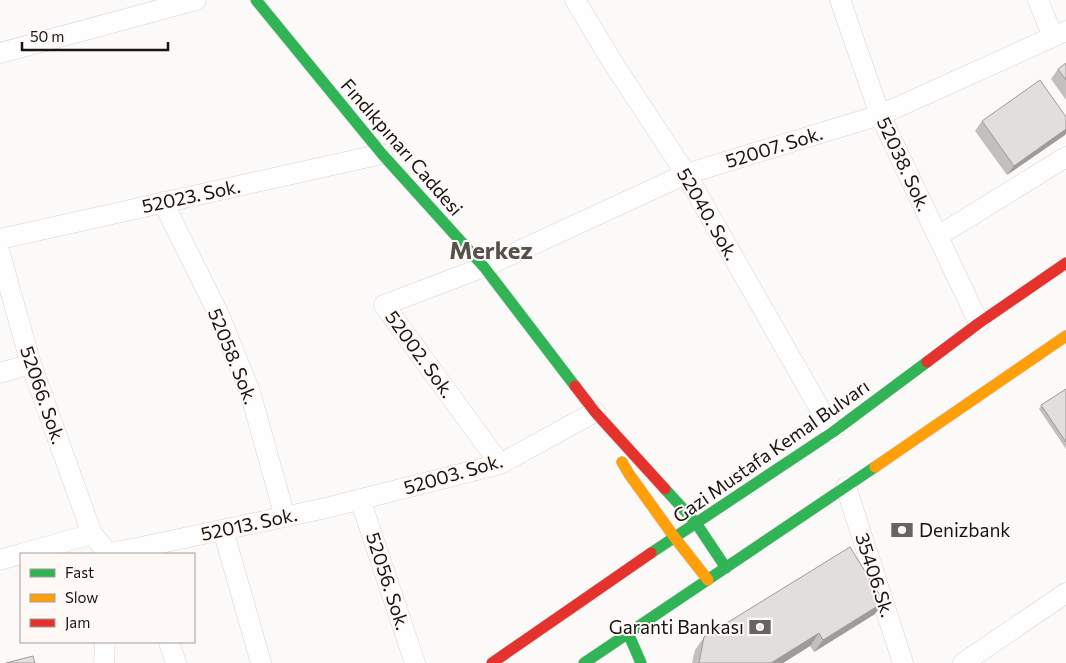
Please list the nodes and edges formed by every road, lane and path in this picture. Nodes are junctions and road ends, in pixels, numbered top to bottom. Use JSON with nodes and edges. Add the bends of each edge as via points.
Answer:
{"nodes":[{"id":1,"x":196,"y":0,"type":"edge"},
{"id":2,"x":256,"y":0,"type":"edge"},
{"id":3,"x":575,"y":0,"type":"edge"},
{"id":4,"x":840,"y":0,"type":"edge"},
{"id":5,"x":1038,"y":0,"type":"edge"},
{"id":6,"x":1059,"y":34,"type":"edge"},
{"id":7,"x":0,"y":53,"type":"edge"},
{"id":8,"x":880,"y":115,"type":"junction"},
{"id":9,"x":382,"y":154,"type":"junction"},
{"id":10,"x":1066,"y":157,"type":"edge"},
{"id":11,"x":686,"y":174,"type":"junction"},
{"id":12,"x":162,"y":202,"type":"junction"},
{"id":13,"x":938,"y":236,"type":"junction"},
{"id":14,"x":0,"y":239,"type":"edge"},
{"id":15,"x":0,"y":254,"type":"edge"},
{"id":16,"x":1066,"y":263,"type":"edge"},
{"id":17,"x":484,"y":268,"type":"junction"},
{"id":18,"x":979,"y":323,"type":"junction"},
{"id":19,"x":1066,"y":336,"type":"edge"},
{"id":20,"x":31,"y":364,"type":"junction"},
{"id":21,"x":0,"y":373,"type":"edge"},
{"id":22,"x":595,"y":412,"type":"junction"},
{"id":23,"x":833,"y":432,"type":"junction"},
{"id":24,"x":500,"y":464,"type":"junction"},
{"id":25,"x":846,"y":487,"type":"junction"},
{"id":26,"x":360,"y":499,"type":"junction"},
{"id":27,"x":285,"y":516,"type":"junction"},
{"id":28,"x":696,"y":523,"type":"junction"},
{"id":29,"x":223,"y":530,"type":"junction"},
{"id":30,"x":92,"y":534,"type":"junction"},
{"id":31,"x":675,"y":538,"type":"junction"},
{"id":32,"x":138,"y":551,"type":"edge"},
{"id":33,"x":25,"y":553,"type":"edge"},
{"id":34,"x":107,"y":553,"type":"edge"},
{"id":35,"x":118,"y":553,"type":"edge"},
{"id":36,"x":20,"y":554,"type":"edge"},
{"id":37,"x":0,"y":560,"type":"edge"},
{"id":38,"x":726,"y":568,"type":"junction"},
{"id":39,"x":708,"y":580,"type":"junction"},
{"id":40,"x":1066,"y":593,"type":"edge"},
{"id":41,"x":628,"y":633,"type":"junction"},
{"id":42,"x":105,"y":643,"type":"edge"},
{"id":43,"x":168,"y":643,"type":"edge"},
{"id":44,"x":600,"y":658,"type":"edge"},
{"id":45,"x":104,"y":663,"type":"edge"},
{"id":46,"x":176,"y":663,"type":"edge"},
{"id":47,"x":262,"y":663,"type":"edge"},
{"id":48,"x":415,"y":663,"type":"edge"},
{"id":49,"x":492,"y":663,"type":"edge"},
{"id":50,"x":584,"y":663,"type":"edge"},
{"id":51,"x":641,"y":663,"type":"edge"},
{"id":52,"x":903,"y":663,"type":"edge"},
{"id":53,"x":963,"y":663,"type":"edge"}],
"edges":[{"from":1,"to":7,"type":"street"},
{"from":2,"to":9,"type":"main road","name":"Fındıkpınarı Caddesi"},
{"from":3,"to":11,"type":"street","name":"52040. Sok."},
{"from":4,"to":8,"type":"street","name":"52038. Sok."},
{"from":5,"to":6,"type":"street"},
{"from":6,"to":8,"type":"street","name":"52007. Sok."},
{"from":8,"to":11,"type":"street","name":"52007. Sok."},
{"from":8,"to":13,"type":"street","name":"52038. Sok."},
{"from":9,"to":12,"type":"street","name":"52023. Sok."},
{"from":9,"to":17,"type":"main road","name":"Fındıkpınarı Caddesi"},
{"from":10,"to":13,"type":"street"},
{"from":11,"to":17,"type":"street","name":"52007. Sok."},
{"from":11,"to":23,"type":"street","name":"52040. Sok."},
{"from":12,"to":14,"type":"street","name":"52023. Sok."},
{"from":12,"to":27,"type":"street","name":"52058. Sok.","via":[[220,318],[250,392]]},
{"from":13,"to":18,"type":"street","name":"52038. Sok."},
{"from":15,"to":20,"type":"street","name":"52066. Sok."},
{"from":16,"to":18,"type":"main road","name":"Gazi Mustafa Kemal Bulvarı"},
{"from":17,"to":22,"type":"main road","name":"Fındıkpınarı Caddesi"},
{"from":17,"to":24,"type":"street","name":"52002. Sok.","via":[[384,305]]},
{"from":18,"to":23,"type":"main road","name":"Gazi Mustafa Kemal Bulvarı"},
{"from":19,"to":25,"type":"main road"},
{"from":20,"to":21,"type":"street"},
{"from":20,"to":30,"type":"street","name":"52066. Sok."},
{"from":22,"to":24,"type":"street","name":"52003. Sok."},
{"from":22,"to":28,"type":"main road","name":"Fındıkpınarı Caddesi"},
{"from":22,"to":31,"type":"main road","name":"Fındıkpınarı Caddesi","via":[[629,474]]},
{"from":23,"to":28,"type":"main road","name":"Gazi Mustafa Kemal Bulvarı"},
{"from":24,"to":26,"type":"street","name":"52003. Sok."},
{"from":25,"to":38,"type":"main road"},
{"from":25,"to":52,"type":"street","name":"35406.Sk."},
{"from":26,"to":27,"type":"street","name":"52013. Sok."},
{"from":26,"to":48,"type":"street","name":"52056. Sok."},
{"from":27,"to":29,"type":"street","name":"52013. Sok."},
{"from":28,"to":31,"type":"main road","name":"Gazi Mustafa Kemal Bulvarı"},
{"from":28,"to":38,"type":"main road","name":"Fındıkpınarı Caddesi"},
{"from":29,"to":32,"type":"street","name":"52013. Sok."},
{"from":29,"to":47,"type":"street"},
{"from":30,"to":33,"type":"street"},
{"from":30,"to":34,"type":"street"},
{"from":31,"to":39,"type":"main road","name":"Fındıkpınarı Caddesi"},
{"from":31,"to":49,"type":"main road","name":"Gazi Mustafa Kemal Bulvarı"},
{"from":32,"to":35,"type":"street","name":"52013. Sok."},
{"from":36,"to":37,"type":"street"},
{"from":38,"to":39,"type":"main road"},
{"from":39,"to":41,"type":"main road"},
{"from":40,"to":53,"type":"street"},
{"from":41,"to":44,"type":"main road"},
{"from":41,"to":51,"type":"main road"},
{"from":42,"to":45,"type":"street"},
{"from":43,"to":46,"type":"street"},
{"from":44,"to":50,"type":"main road"}]}
